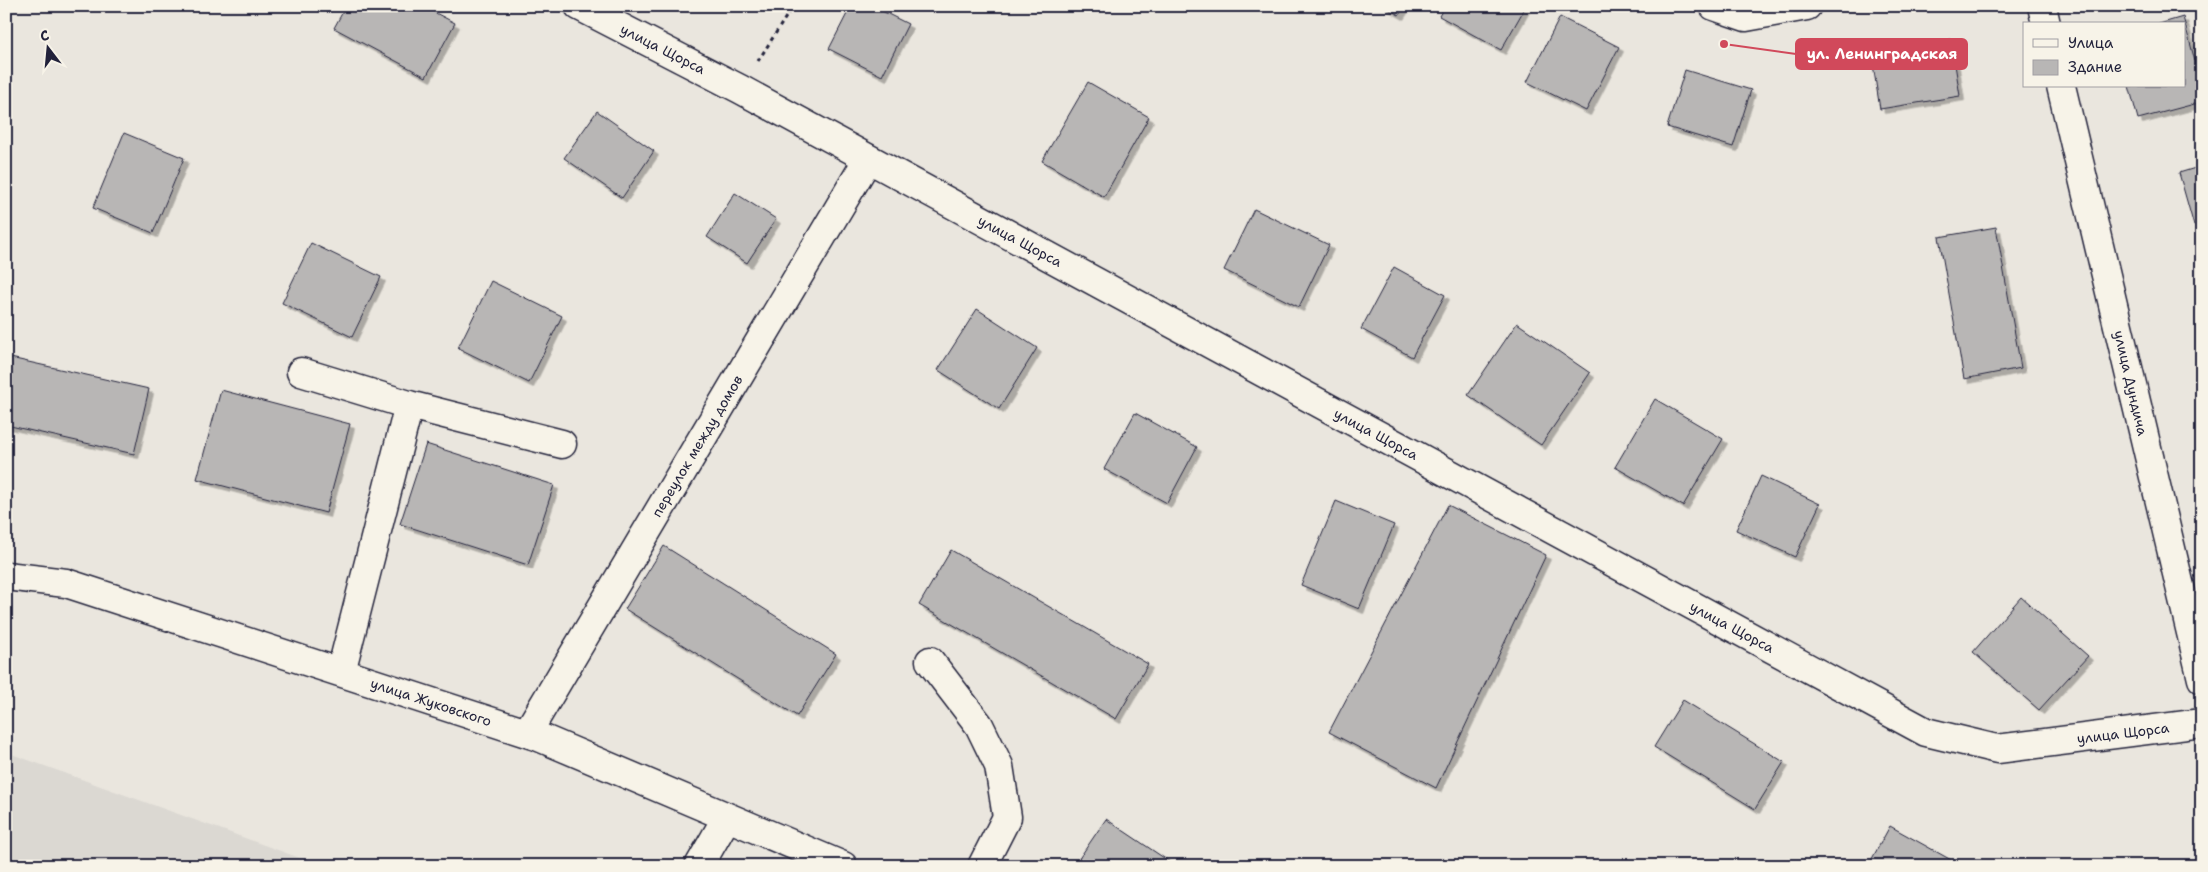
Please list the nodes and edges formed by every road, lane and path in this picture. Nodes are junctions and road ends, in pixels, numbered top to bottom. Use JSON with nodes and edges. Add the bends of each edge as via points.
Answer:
{"nodes":[{"id":1,"x":579,"y":6,"type":"edge"},
{"id":2,"x":793,"y":6,"type":"edge"},
{"id":3,"x":1714,"y":6,"type":"edge"},
{"id":4,"x":1807,"y":6,"type":"edge"},
{"id":5,"x":2042,"y":6,"type":"edge"},
{"id":6,"x":2046,"y":22,"type":"edge"},
{"id":7,"x":2061,"y":88,"type":"edge"},
{"id":8,"x":740,"y":89,"type":"junction"},
{"id":9,"x":868,"y":159,"type":"junction"},
{"id":10,"x":301,"y":372,"type":"dead end"},
{"id":11,"x":409,"y":405,"type":"junction"},
{"id":12,"x":562,"y":444,"type":"dead end"},
{"id":13,"x":6,"y":576,"type":"edge"},
{"id":14,"x":930,"y":662,"type":"dead end"},
{"id":15,"x":341,"y":672,"type":"junction"},
{"id":16,"x":2202,"y":679,"type":"edge"},
{"id":17,"x":2202,"y":723,"type":"edge"},
{"id":18,"x":527,"y":733,"type":"junction"},
{"id":19,"x":727,"y":817,"type":"junction"},
{"id":20,"x":699,"y":866,"type":"edge"},
{"id":21,"x":843,"y":866,"type":"edge"},
{"id":22,"x":982,"y":866,"type":"edge"}],
"edges":[{"from":1,"to":8,"type":"street","name":"улица Щорса"},
{"from":2,"to":8,"type":"path"},
{"from":3,"to":4,"type":"street","via":[[1746,17]]},
{"from":5,"to":6,"type":"street"},
{"from":7,"to":16,"type":"street","name":"улица Дундича"},
{"from":8,"to":9,"type":"street","name":"улица Щорса"},
{"from":9,"to":17,"type":"street","name":"улица Щорса","via":[[1926,732],[1998,749]]},
{"from":9,"to":18,"type":"street","name":"переулок между домов"},
{"from":10,"to":11,"type":"street"},
{"from":11,"to":12,"type":"street"},
{"from":11,"to":15,"type":"street"},
{"from":13,"to":15,"type":"street","name":"улица Жуковского","via":[[66,583]]},
{"from":14,"to":22,"type":"street","via":[[979,725],[999,766],[1007,817]]},
{"from":15,"to":18,"type":"street","name":"улица Жуковского"},
{"from":18,"to":19,"type":"street","name":"улица Жуковского"},
{"from":19,"to":20,"type":"street"},
{"from":19,"to":21,"type":"street","name":"улица Жуковского"}]}
